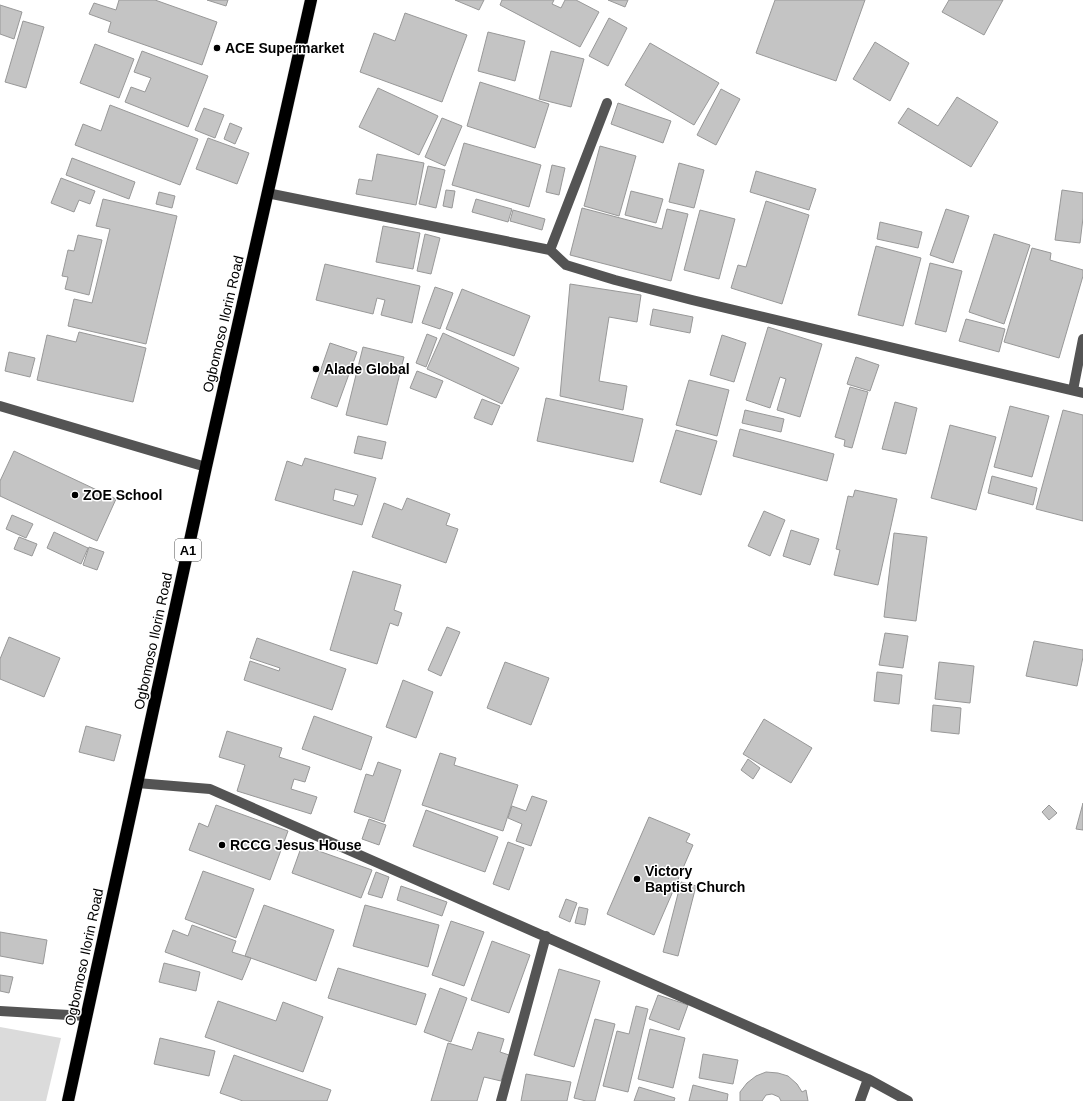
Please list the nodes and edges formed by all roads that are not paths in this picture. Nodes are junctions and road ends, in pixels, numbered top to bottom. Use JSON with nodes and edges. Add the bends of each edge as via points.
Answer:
{"nodes":[{"id":1,"x":311,"y":0,"type":"edge"},
{"id":2,"x":606,"y":103,"type":"dead end"},
{"id":3,"x":267,"y":193,"type":"junction"},
{"id":4,"x":550,"y":250,"type":"junction"},
{"id":5,"x":1083,"y":339,"type":"edge"},
{"id":6,"x":1078,"y":391,"type":"edge"},
{"id":7,"x":0,"y":406,"type":"edge"},
{"id":8,"x":206,"y":467,"type":"junction"},
{"id":9,"x":137,"y":783,"type":"junction"},
{"id":10,"x":546,"y":936,"type":"junction"},
{"id":11,"x":0,"y":1011,"type":"edge"},
{"id":12,"x":86,"y":1016,"type":"junction"},
{"id":13,"x":868,"y":1079,"type":"junction"},
{"id":14,"x":68,"y":1101,"type":"edge"},
{"id":15,"x":501,"y":1101,"type":"edge"},
{"id":16,"x":860,"y":1101,"type":"edge"},
{"id":17,"x":908,"y":1101,"type":"edge"}],
"edges":[{"from":1,"to":3,"type":"highway","name":"Ogbomoso Ilorin Road","number":"A1"},
{"from":2,"to":4,"type":"street"},
{"from":3,"to":4,"type":"street"},
{"from":3,"to":8,"type":"highway","name":"Ogbomoso Ilorin Road","number":"A1"},
{"from":4,"to":6,"type":"street","via":[[566,265],[615,280]]},
{"from":5,"to":6,"type":"street"},
{"from":7,"to":8,"type":"street"},
{"from":8,"to":9,"type":"highway","name":"Ogbomoso Ilorin Road","number":"A1"},
{"from":9,"to":10,"type":"street","via":[[210,789]]},
{"from":9,"to":12,"type":"highway","name":"Ogbomoso Ilorin Road","number":"A1"},
{"from":10,"to":13,"type":"street"},
{"from":10,"to":15,"type":"street"},
{"from":11,"to":12,"type":"street"},
{"from":12,"to":14,"type":"highway","name":"Ogbomoso Ilorin Road","number":"A1"},
{"from":13,"to":16,"type":"street"},
{"from":13,"to":17,"type":"street"}]}
